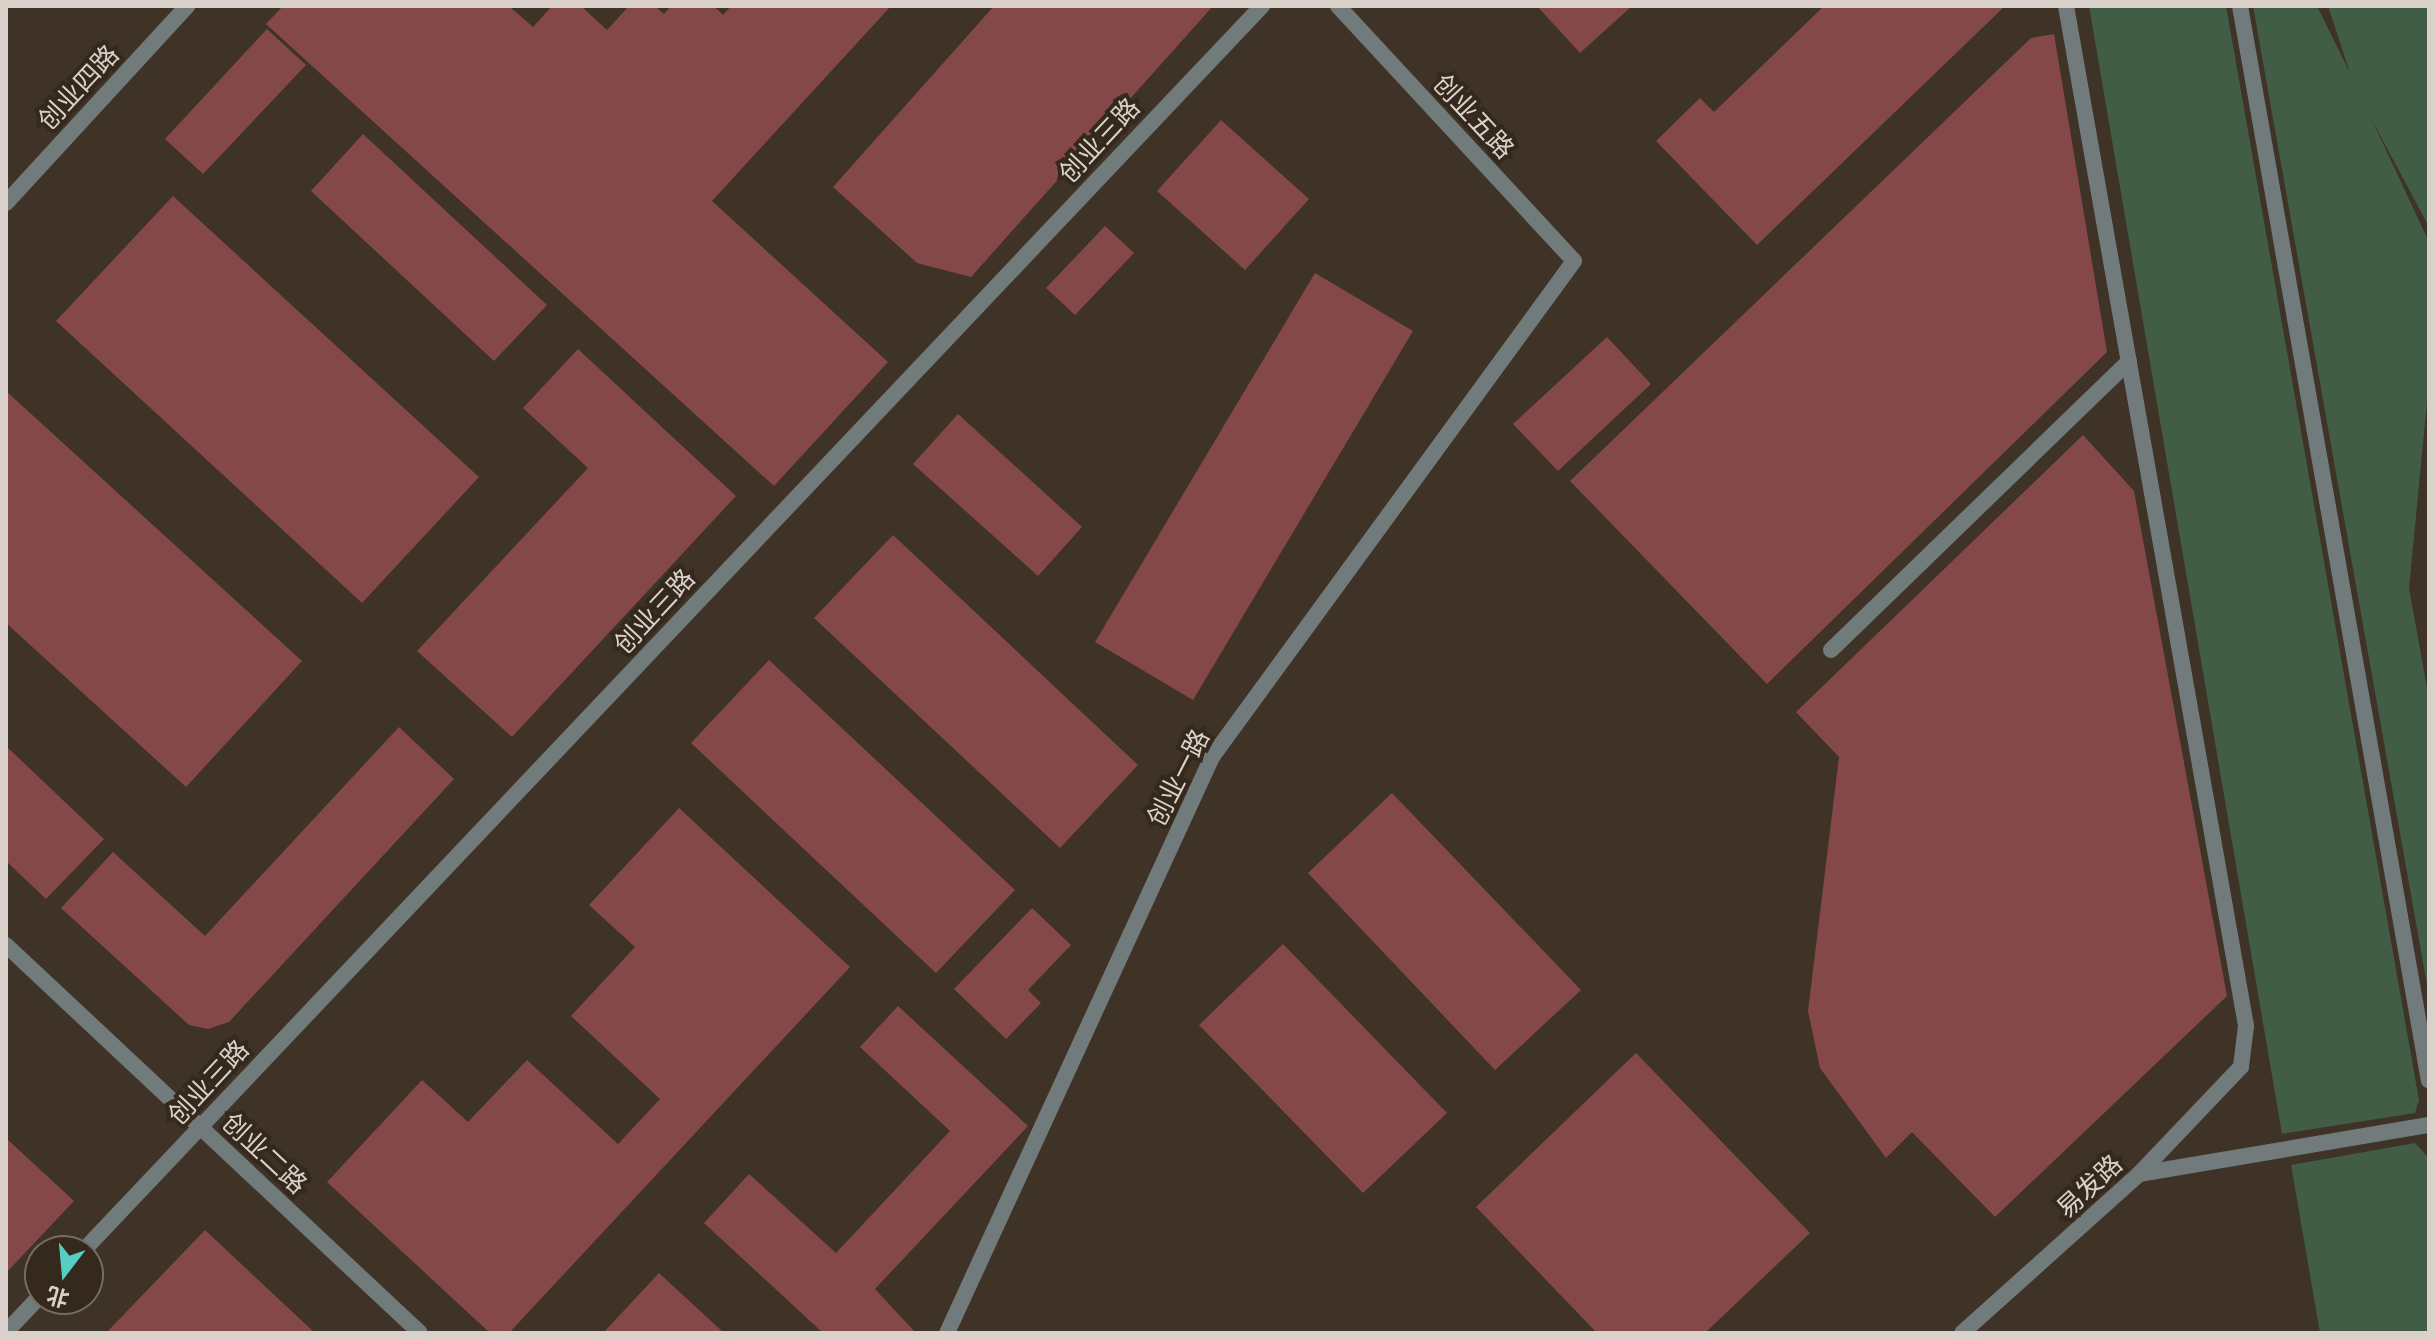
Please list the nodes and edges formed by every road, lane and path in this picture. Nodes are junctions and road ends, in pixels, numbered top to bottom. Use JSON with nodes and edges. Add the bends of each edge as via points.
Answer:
{"nodes":[{"id":1,"x":187,"y":6,"type":"edge"},
{"id":2,"x":1262,"y":6,"type":"edge"},
{"id":3,"x":1338,"y":6,"type":"edge"},
{"id":4,"x":2066,"y":6,"type":"edge"},
{"id":5,"x":2240,"y":6,"type":"edge"},
{"id":6,"x":6,"y":203,"type":"edge"},
{"id":7,"x":1574,"y":261,"type":"joint"},
{"id":8,"x":2129,"y":361,"type":"junction"},
{"id":9,"x":1831,"y":650,"type":"dead end"},
{"id":10,"x":6,"y":945,"type":"edge"},
{"id":11,"x":2429,"y":1081,"type":"edge"},
{"id":12,"x":2429,"y":1125,"type":"edge"},
{"id":13,"x":200,"y":1127,"type":"junction"},
{"id":14,"x":2139,"y":1174,"type":"junction"},
{"id":15,"x":98,"y":1235,"type":"edge"},
{"id":16,"x":24,"y":1313,"type":"edge"},
{"id":17,"x":6,"y":1332,"type":"edge"},
{"id":18,"x":420,"y":1333,"type":"edge"},
{"id":19,"x":947,"y":1333,"type":"edge"},
{"id":20,"x":1962,"y":1333,"type":"edge"}],
"edges":[{"from":1,"to":6,"type":"street","name":"创业四路"},
{"from":2,"to":13,"type":"street","name":"创业三路"},
{"from":3,"to":7,"type":"street","name":"创业五路"},
{"from":4,"to":8,"type":"street"},
{"from":5,"to":11,"type":"street"},
{"from":7,"to":19,"type":"street","name":"创业一路","via":[[1212,757]]},
{"from":8,"to":9,"type":"street"},
{"from":8,"to":14,"type":"street","name":"易发路","via":[[2246,1026],[2241,1067]]},
{"from":10,"to":13,"type":"street","name":"创业二路"},
{"from":12,"to":14,"type":"street"},
{"from":13,"to":15,"type":"street","name":"创业三路"},
{"from":13,"to":18,"type":"street","name":"创业二路"},
{"from":14,"to":20,"type":"street","name":"易发路"},
{"from":16,"to":17,"type":"street"}]}
